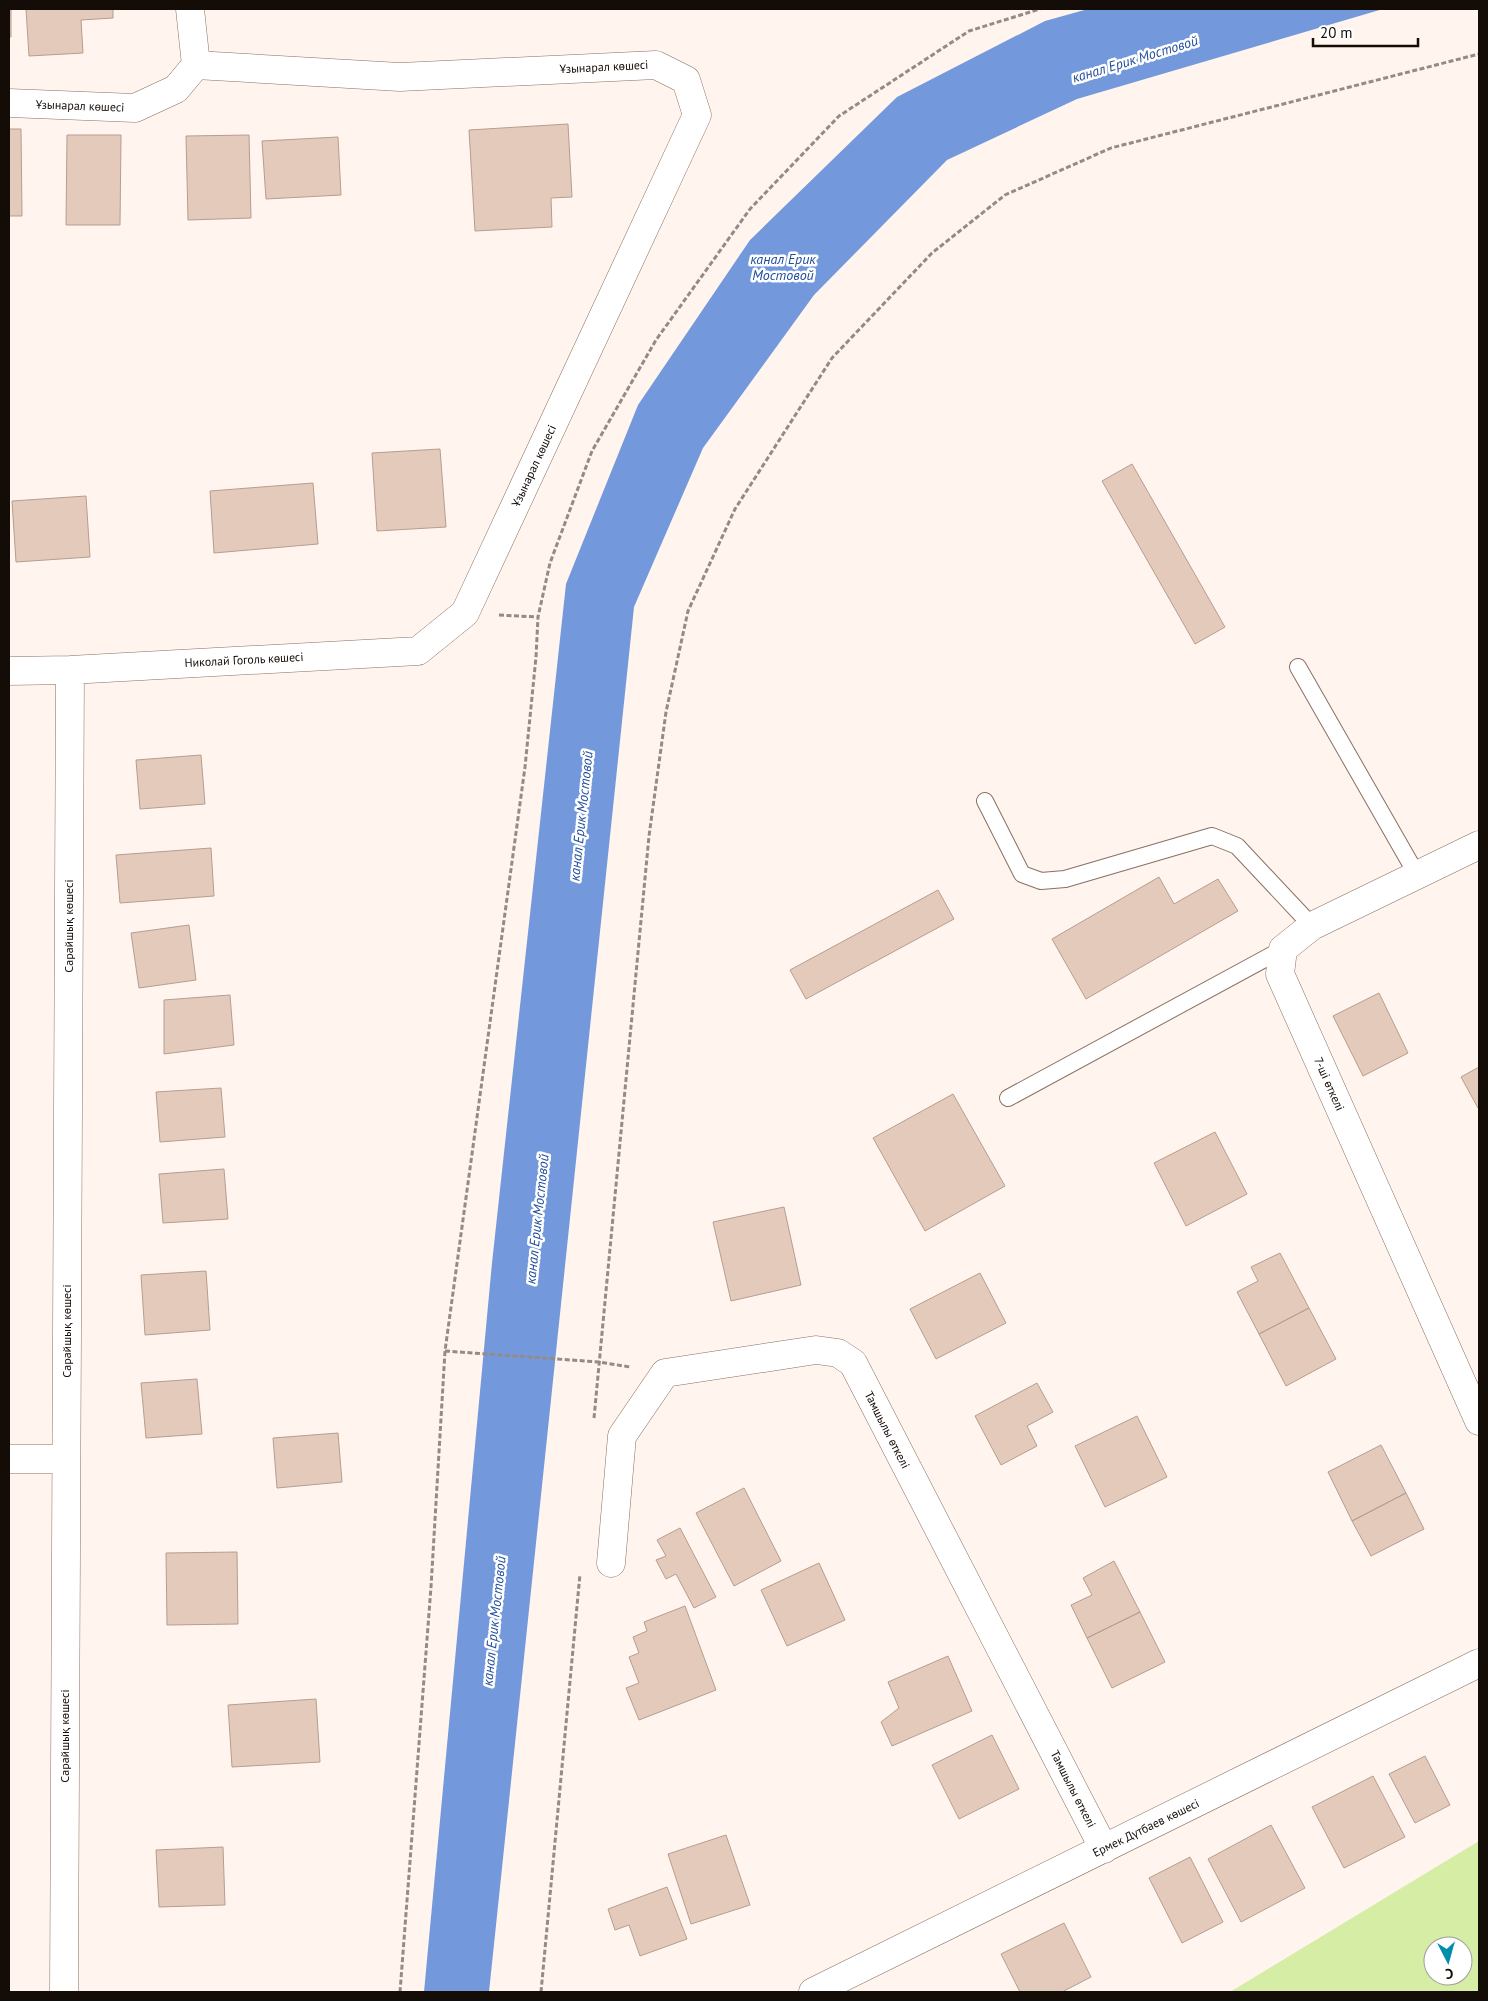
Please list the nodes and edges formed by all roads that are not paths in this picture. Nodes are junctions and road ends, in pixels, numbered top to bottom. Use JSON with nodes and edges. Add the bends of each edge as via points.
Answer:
{"nodes":[{"id":1,"x":190,"y":9,"type":"edge"},
{"id":2,"x":196,"y":65,"type":"junction"},
{"id":3,"x":9,"y":103,"type":"edge"},
{"id":4,"x":465,"y":613,"type":"joint"},
{"id":5,"x":1298,"y":666,"type":"dead end"},
{"id":6,"x":9,"y":670,"type":"edge"},
{"id":7,"x":70,"y":670,"type":"junction"},
{"id":8,"x":985,"y":801,"type":"dead end"},
{"id":9,"x":1479,"y":845,"type":"edge"},
{"id":10,"x":1417,"y":875,"type":"junction"},
{"id":11,"x":1312,"y":926,"type":"junction"},
{"id":12,"x":1283,"y":949,"type":"junction"},
{"id":13,"x":1008,"y":1098,"type":"dead end"},
{"id":14,"x":1479,"y":1421,"type":"edge"},
{"id":15,"x":9,"y":1459,"type":"edge"},
{"id":16,"x":66,"y":1460,"type":"junction"},
{"id":17,"x":611,"y":1563,"type":"dead end"},
{"id":18,"x":1479,"y":1663,"type":"edge"},
{"id":19,"x":1104,"y":1849,"type":"junction"},
{"id":20,"x":64,"y":1992,"type":"edge"},
{"id":21,"x":813,"y":1992,"type":"edge"}],
"edges":[{"from":1,"to":2,"type":"street"},
{"from":2,"to":3,"type":"street","name":"Ұзынарал көшесі","via":[[176,89],[136,108]]},
{"from":2,"to":4,"type":"street","name":"Ұзынарал көшесі","via":[[400,77],[656,65],[686,80],[697,115]]},
{"from":4,"to":7,"type":"street","name":"Николай Гоголь көшесі","via":[[418,651]]},
{"from":5,"to":10,"type":"lane"},
{"from":6,"to":7,"type":"street","name":"Николай Гоголь көшесі"},
{"from":7,"to":16,"type":"street","name":"Сарайшық көшесі"},
{"from":8,"to":11,"type":"lane","via":[[1022,874],[1041,881],[1065,879],[1212,836],[1237,846]]},
{"from":9,"to":10,"type":"street"},
{"from":10,"to":11,"type":"street"},
{"from":11,"to":12,"type":"street"},
{"from":12,"to":13,"type":"lane"},
{"from":12,"to":14,"type":"street","name":"7-шi өткелi","via":[[1280,974]]},
{"from":15,"to":16,"type":"street"},
{"from":16,"to":20,"type":"street","name":"Сарайшық көшесі"},
{"from":17,"to":19,"type":"street","name":"Тамшылы өткелі","via":[[622,1436],[665,1373],[816,1350],[838,1353],[853,1363]]},
{"from":18,"to":19,"type":"street","name":"Ермек Дүтбаев көшесi"},
{"from":19,"to":21,"type":"street","name":"Ермек Дүтбаев көшесi"}]}
